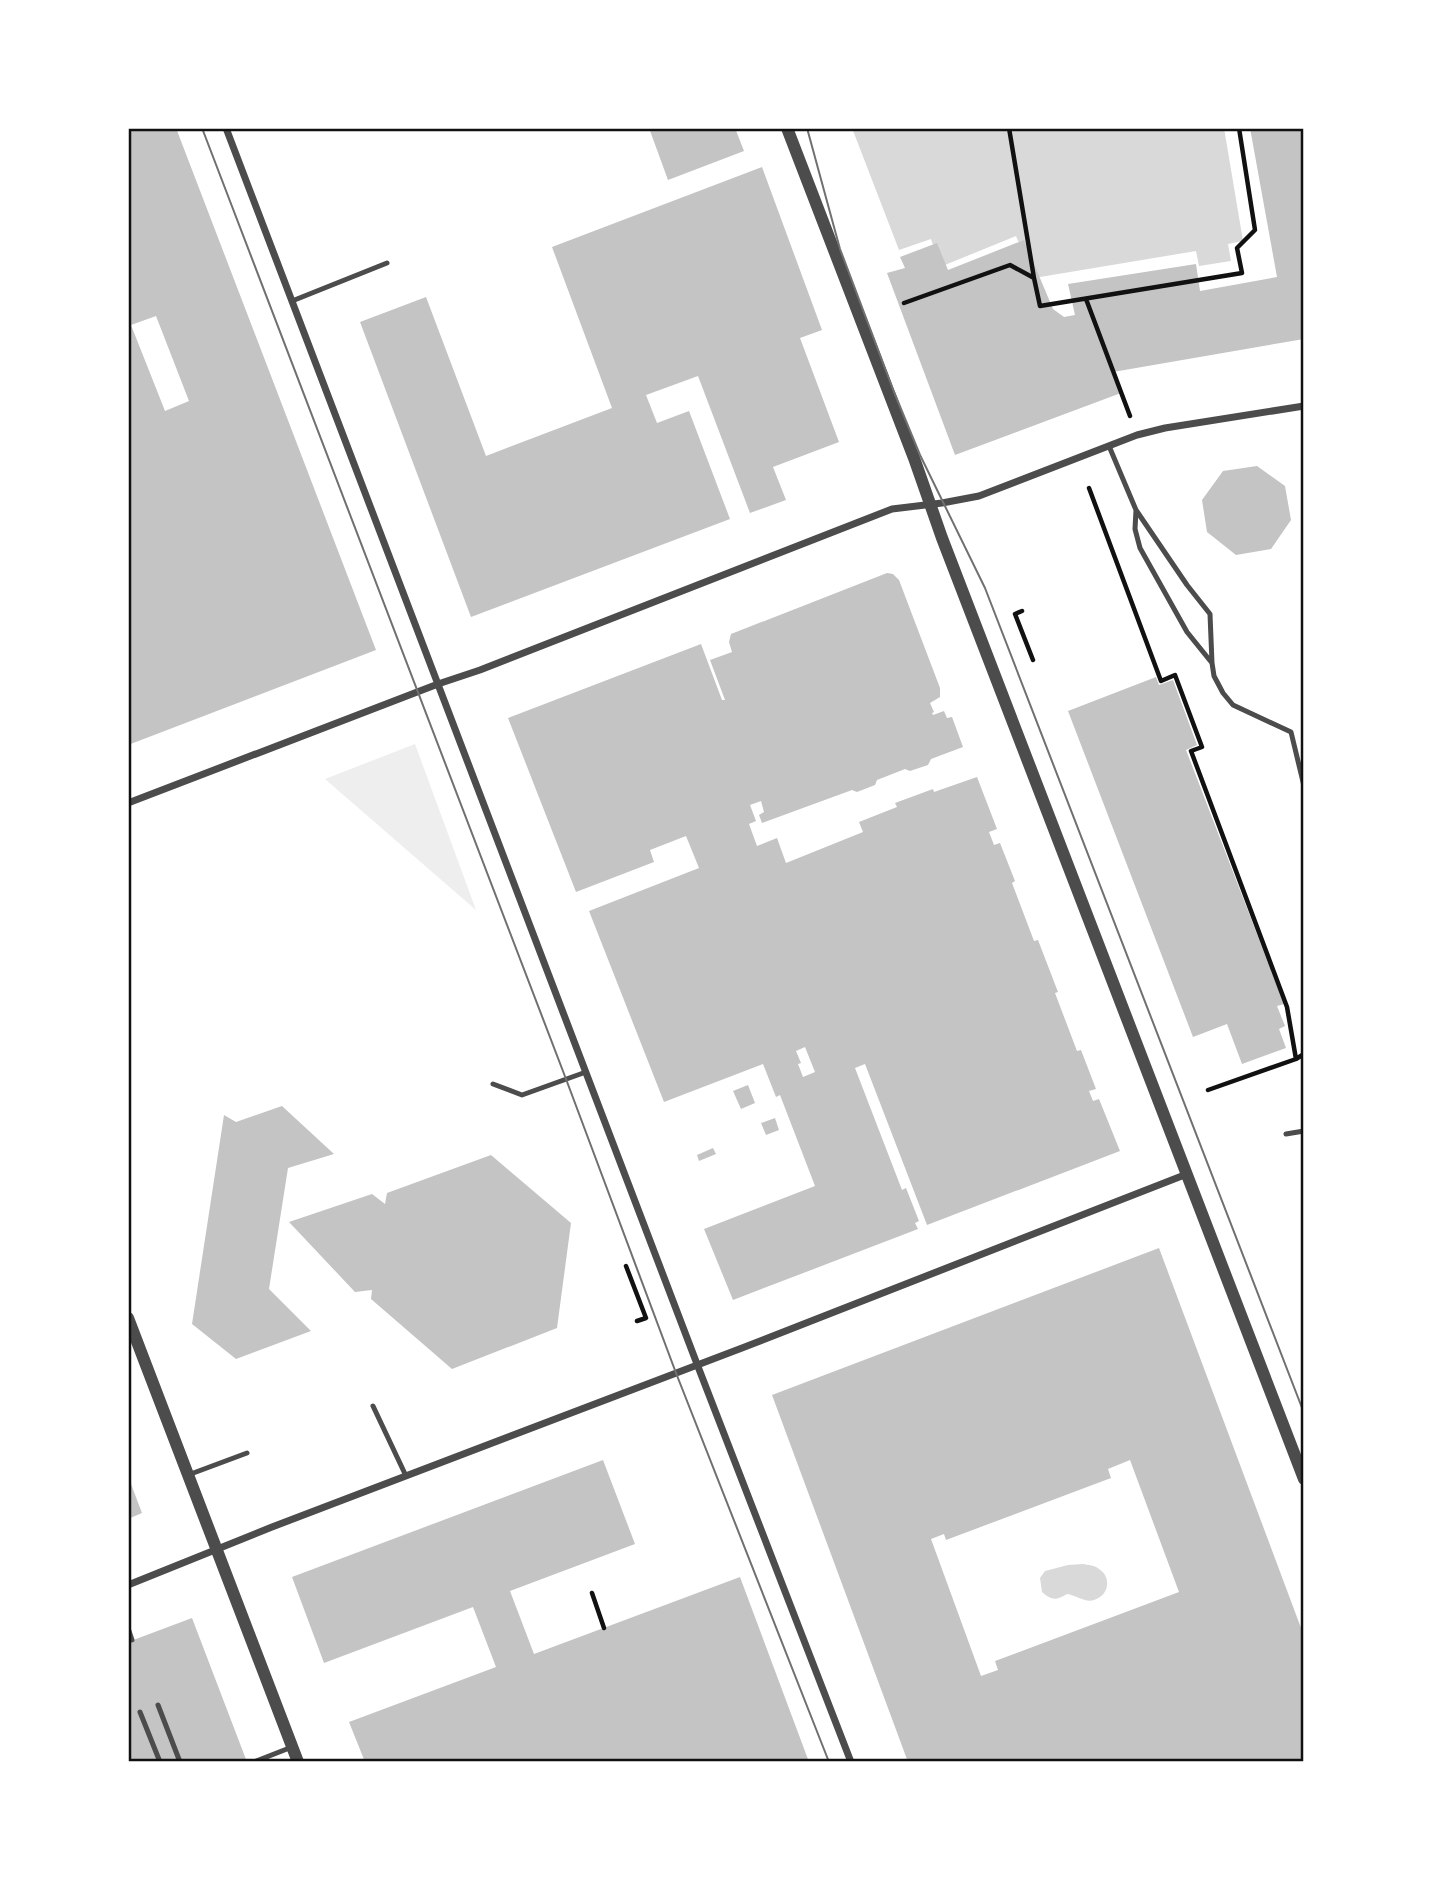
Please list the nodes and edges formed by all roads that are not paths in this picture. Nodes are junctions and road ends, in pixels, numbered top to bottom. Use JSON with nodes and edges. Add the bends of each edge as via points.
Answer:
{"nodes":[{"id":1,"x":226,"y":128,"type":"edge"},
{"id":2,"x":787,"y":128,"type":"edge"},
{"id":3,"x":387,"y":263,"type":"dead end"},
{"id":4,"x":292,"y":301,"type":"junction"},
{"id":5,"x":1304,"y":406,"type":"edge"},
{"id":6,"x":1109,"y":446,"type":"junction"},
{"id":7,"x":930,"y":505,"type":"junction"},
{"id":8,"x":1136,"y":510,"type":"junction"},
{"id":9,"x":1212,"y":663,"type":"junction"},
{"id":10,"x":438,"y":684,"type":"junction"},
{"id":11,"x":1304,"y":786,"type":"edge"},
{"id":12,"x":128,"y":803,"type":"edge"},
{"id":13,"x":586,"y":1072,"type":"junction"},
{"id":14,"x":493,"y":1084,"type":"dead end"},
{"id":15,"x":1304,"y":1131,"type":"edge"},
{"id":16,"x":1286,"y":1134,"type":"dead end"},
{"id":17,"x":1187,"y":1174,"type":"junction"},
{"id":18,"x":128,"y":1318,"type":"edge"},
{"id":19,"x":697,"y":1364,"type":"junction"},
{"id":20,"x":373,"y":1406,"type":"dead end"},
{"id":21,"x":247,"y":1454,"type":"dead end"},
{"id":22,"x":188,"y":1475,"type":"junction"},
{"id":23,"x":406,"y":1476,"type":"junction"},
{"id":24,"x":1304,"y":1479,"type":"edge"},
{"id":25,"x":216,"y":1550,"type":"junction"},
{"id":26,"x":128,"y":1585,"type":"edge"},
{"id":27,"x":128,"y":1628,"type":"edge"},
{"id":28,"x":132,"y":1640,"type":"dead end"},
{"id":29,"x":158,"y":1705,"type":"dead end"},
{"id":30,"x":141,"y":1712,"type":"dead end"},
{"id":31,"x":292,"y":1747,"type":"junction"},
{"id":32,"x":160,"y":1762,"type":"edge"},
{"id":33,"x":180,"y":1762,"type":"edge"},
{"id":34,"x":254,"y":1762,"type":"edge"},
{"id":35,"x":298,"y":1762,"type":"edge"},
{"id":36,"x":851,"y":1762,"type":"edge"}],
"edges":[{"from":1,"to":4,"type":"street"},
{"from":2,"to":7,"type":"street"},
{"from":3,"to":4,"type":"lane"},
{"from":4,"to":10,"type":"street"},
{"from":5,"to":6,"type":"street","via":[[1165,428]]},
{"from":6,"to":7,"type":"street","via":[[979,496]]},
{"from":6,"to":8,"type":"lane"},
{"from":7,"to":10,"type":"street","via":[[892,509]]},
{"from":7,"to":17,"type":"street"},
{"from":8,"to":9,"type":"lane","via":[[1140,548],[1187,632]]},
{"from":8,"to":9,"type":"lane","via":[[1210,614]]},
{"from":9,"to":11,"type":"lane","via":[[1214,676],[1233,705],[1291,732]]},
{"from":10,"to":12,"type":"street"},
{"from":10,"to":13,"type":"street"},
{"from":13,"to":14,"type":"lane","via":[[522,1095]]},
{"from":13,"to":19,"type":"street"},
{"from":15,"to":16,"type":"lane"},
{"from":17,"to":19,"type":"street"},
{"from":17,"to":24,"type":"street"},
{"from":18,"to":22,"type":"street"},
{"from":19,"to":23,"type":"street"},
{"from":19,"to":36,"type":"street"},
{"from":20,"to":23,"type":"lane"},
{"from":21,"to":22,"type":"lane"},
{"from":22,"to":25,"type":"street"},
{"from":23,"to":25,"type":"street"},
{"from":25,"to":26,"type":"street"},
{"from":25,"to":31,"type":"street"},
{"from":27,"to":28,"type":"lane"},
{"from":29,"to":33,"type":"lane"},
{"from":30,"to":32,"type":"lane"},
{"from":31,"to":34,"type":"lane"},
{"from":31,"to":35,"type":"street"}]}
